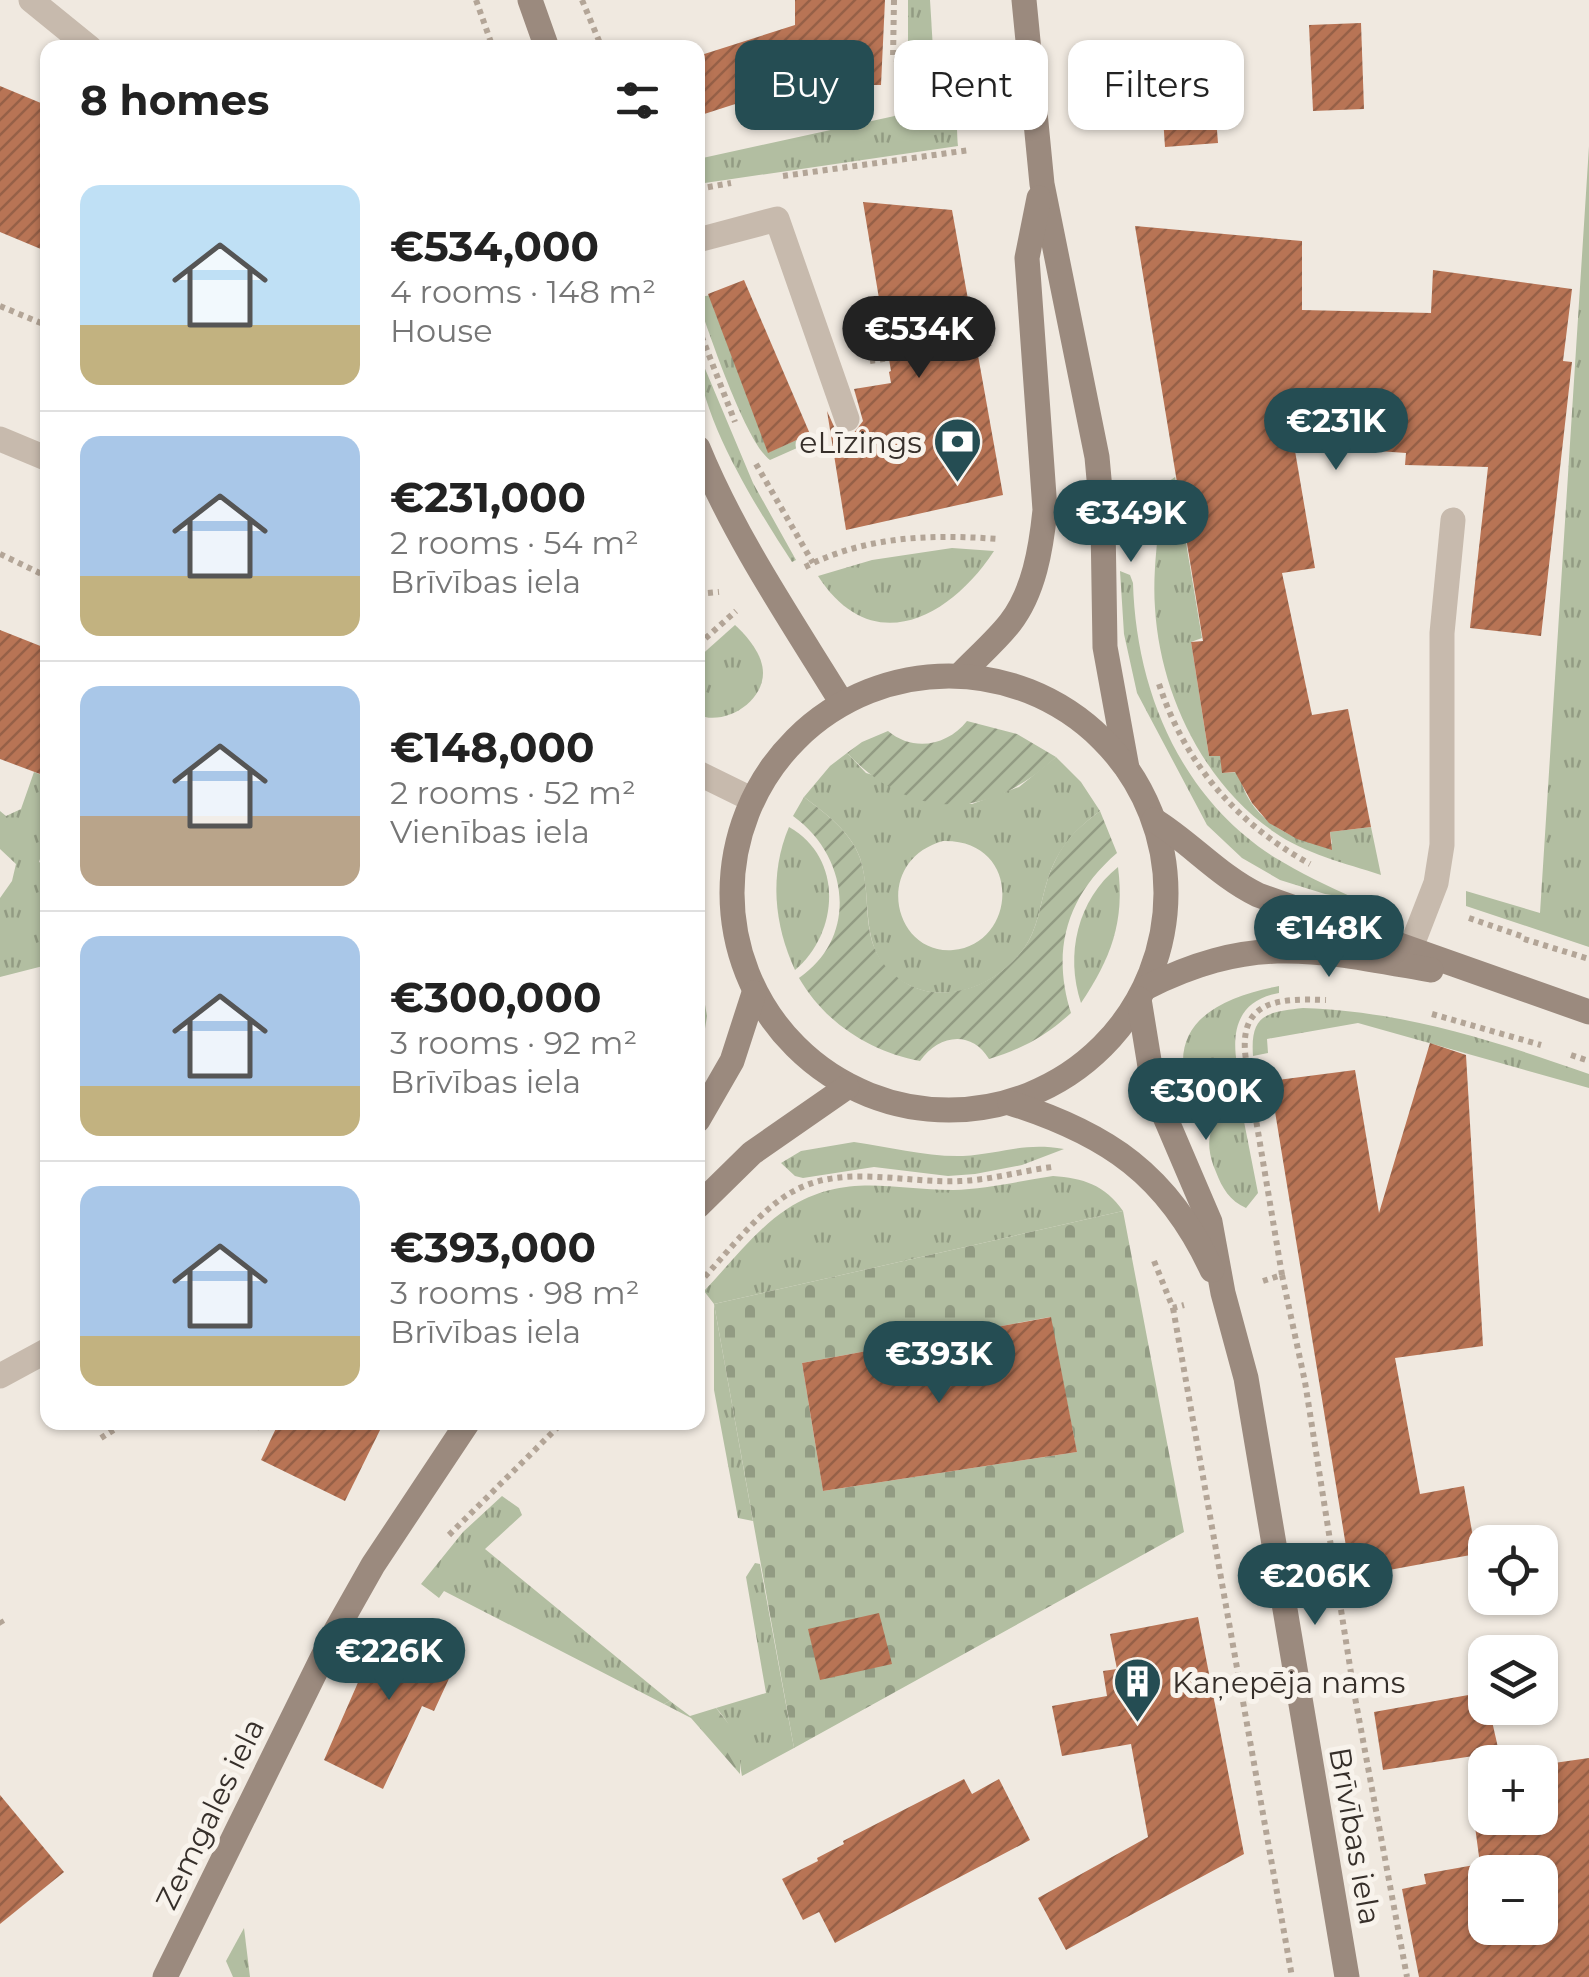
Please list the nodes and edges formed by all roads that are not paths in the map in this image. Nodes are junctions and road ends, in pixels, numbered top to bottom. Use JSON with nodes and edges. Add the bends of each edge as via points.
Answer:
{"nodes":[{"id":1,"x":30,"y":0,"type":"edge"},
{"id":2,"x":530,"y":0,"type":"edge"},
{"id":3,"x":1024,"y":0,"type":"edge"},
{"id":4,"x":80,"y":40,"type":"edge"},
{"id":5,"x":543,"y":40,"type":"edge"},
{"id":6,"x":1042,"y":184,"type":"junction"},
{"id":7,"x":705,"y":238,"type":"edge"},
{"id":8,"x":847,"y":419,"type":"dead end"},
{"id":9,"x":0,"y":439,"type":"edge"},
{"id":10,"x":40,"y":455,"type":"edge"},
{"id":11,"x":705,"y":465,"type":"edge"},
{"id":12,"x":1453,"y":520,"type":"dead end"},
{"id":13,"x":960,"y":675,"type":"junction"},
{"id":14,"x":842,"y":703,"type":"junction"},
{"id":15,"x":1127,"y":768,"type":"junction"},
{"id":16,"x":705,"y":776,"type":"edge"},
{"id":17,"x":751,"y":798,"type":"junction"},
{"id":18,"x":1154,"y":820,"type":"junction"},
{"id":19,"x":1410,"y":950,"type":"junction"},
{"id":20,"x":1510,"y":984,"type":"junction"},
{"id":21,"x":754,"y":992,"type":"junction"},
{"id":22,"x":1142,"y":994,"type":"junction"},
{"id":23,"x":1589,"y":1012,"type":"edge"},
{"id":24,"x":847,"y":1087,"type":"junction"},
{"id":25,"x":1010,"y":1103,"type":"junction"},
{"id":26,"x":705,"y":1108,"type":"edge"},
{"id":27,"x":705,"y":1199,"type":"edge"},
{"id":28,"x":1223,"y":1293,"type":"junction"},
{"id":29,"x":40,"y":1354,"type":"edge"},
{"id":30,"x":0,"y":1376,"type":"edge"},
{"id":31,"x":463,"y":1430,"type":"edge"},
{"id":32,"x":165,"y":1977,"type":"edge"},
{"id":33,"x":1347,"y":1977,"type":"edge"}],
"edges":[{"from":1,"to":4,"type":"street"},
{"from":2,"to":5,"type":"main road"},
{"from":3,"to":6,"type":"main road"},
{"from":6,"to":13,"type":"main road","via":[[1027,258],[1042,544],[1011,622]]},
{"from":6,"to":15,"type":"main road","via":[[1097,457],[1106,648]]},
{"from":7,"to":8,"type":"street","via":[[777,219]]},
{"from":9,"to":10,"type":"street"},
{"from":11,"to":14,"type":"main road"},
{"from":12,"to":19,"type":"street","via":[[1442,633],[1442,844],[1436,883]]},
{"from":13,"to":14,"type":"main road","via":[[898,681]]},
{"from":13,"to":15,"type":"main road","via":[[1008,684],[1053,703],[1094,731]]},
{"from":14,"to":17,"type":"main road","via":[[795,739]]},
{"from":15,"to":18,"type":"main road"},
{"from":16,"to":17,"type":"street"},
{"from":17,"to":21,"type":"main road","via":[[732,862],[733,929]]},
{"from":18,"to":19,"type":"main road","via":[[1238,885]]},
{"from":18,"to":22,"type":"main road","via":[[1166,861],[1168,906],[1162,948]]},
{"from":19,"to":20,"type":"main road"},
{"from":20,"to":22,"type":"main road","via":[[1284,949],[1179,971]]},
{"from":20,"to":23,"type":"main road"},
{"from":21,"to":24,"type":"main road","via":[[793,1046]]},
{"from":21,"to":26,"type":"main road","via":[[732,1061]]},
{"from":22,"to":25,"type":"main road","via":[[1092,1056],[1062,1080]]},
{"from":22,"to":28,"type":"main road","via":[[1154,1091],[1202,1199]]},
{"from":24,"to":25,"type":"main road","via":[[928,1110]]},
{"from":24,"to":27,"type":"main road","via":[[752,1153]]},
{"from":25,"to":28,"type":"main road","via":[[1100,1139],[1134,1163],[1192,1234]]},
{"from":28,"to":33,"type":"main road","name":"Brīvības iela","via":[[1246,1378]]},
{"from":29,"to":30,"type":"street"},
{"from":31,"to":32,"type":"main road","name":"Zemgales iela","via":[[334,1634]]}]}
